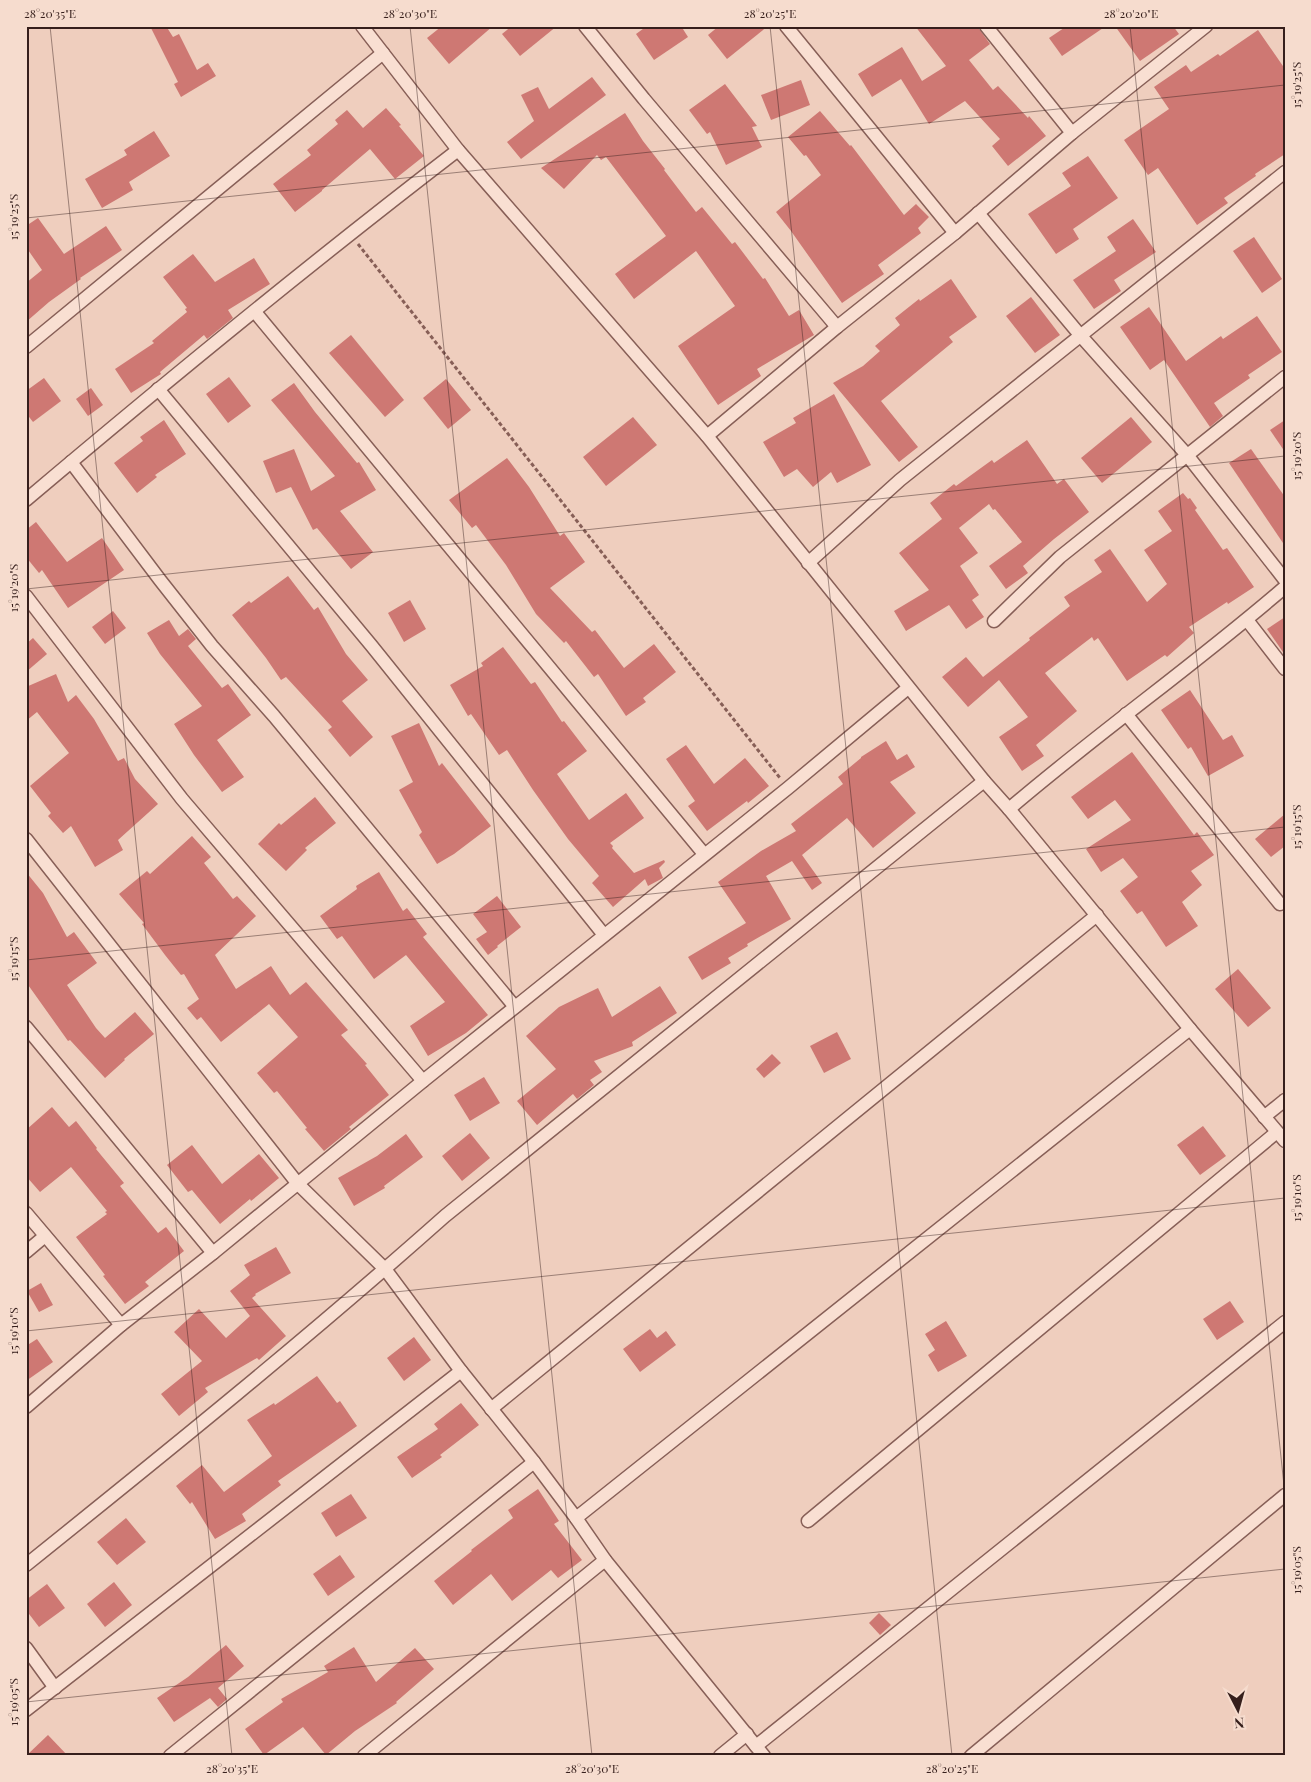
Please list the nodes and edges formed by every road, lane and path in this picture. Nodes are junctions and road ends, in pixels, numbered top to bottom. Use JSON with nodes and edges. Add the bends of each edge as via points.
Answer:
{"nodes":[{"id":1,"x":362,"y":26,"type":"edge"},
{"id":2,"x":585,"y":26,"type":"edge"},
{"id":3,"x":786,"y":26,"type":"edge"},
{"id":4,"x":986,"y":26,"type":"edge"},
{"id":5,"x":1199,"y":28,"type":"edge"},
{"id":6,"x":383,"y":53,"type":"junction"},
{"id":7,"x":1072,"y":133,"type":"junction"},
{"id":8,"x":458,"y":150,"type":"junction"},
{"id":9,"x":1285,"y":172,"type":"edge"},
{"id":10,"x":978,"y":213,"type":"junction"},
{"id":11,"x":955,"y":233,"type":"junction"},
{"id":12,"x":350,"y":234,"type":"junction"},
{"id":13,"x":255,"y":312,"type":"junction"},
{"id":14,"x":837,"y":327,"type":"junction"},
{"id":15,"x":1080,"y":336,"type":"junction"},
{"id":16,"x":26,"y":347,"type":"edge"},
{"id":17,"x":1285,"y":377,"type":"edge"},
{"id":18,"x":158,"y":389,"type":"junction"},
{"id":19,"x":707,"y":436,"type":"junction"},
{"id":20,"x":1187,"y":455,"type":"junction"},
{"id":21,"x":72,"y":462,"type":"junction"},
{"id":22,"x":26,"y":500,"type":"edge"},
{"id":23,"x":808,"y":563,"type":"junction"},
{"id":24,"x":1285,"y":580,"type":"edge"},
{"id":25,"x":1285,"y":587,"type":"edge"},
{"id":26,"x":26,"y":596,"type":"edge"},
{"id":27,"x":994,"y":620,"type":"dead end"},
{"id":28,"x":1247,"y":620,"type":"junction"},
{"id":29,"x":1285,"y":669,"type":"edge"},
{"id":30,"x":908,"y":688,"type":"junction"},
{"id":31,"x":1126,"y":714,"type":"junction"},
{"id":32,"x":984,"y":781,"type":"junction"},
{"id":33,"x":788,"y":788,"type":"junction"},
{"id":34,"x":1009,"y":809,"type":"junction"},
{"id":35,"x":26,"y":839,"type":"edge"},
{"id":36,"x":704,"y":854,"type":"junction"},
{"id":37,"x":1280,"y":904,"type":"dead end"},
{"id":38,"x":1097,"y":915,"type":"junction"},
{"id":39,"x":604,"y":935,"type":"junction"},
{"id":40,"x":515,"y":1008,"type":"junction"},
{"id":41,"x":26,"y":1027,"type":"edge"},
{"id":42,"x":1190,"y":1029,"type":"junction"},
{"id":43,"x":423,"y":1081,"type":"junction"},
{"id":44,"x":1285,"y":1100,"type":"edge"},
{"id":45,"x":1264,"y":1117,"type":"junction"},
{"id":46,"x":1281,"y":1137,"type":"edge"},
{"id":47,"x":298,"y":1184,"type":"junction"},
{"id":48,"x":26,"y":1213,"type":"edge"},
{"id":49,"x":45,"y":1236,"type":"junction"},
{"id":50,"x":26,"y":1252,"type":"edge"},
{"id":51,"x":213,"y":1254,"type":"junction"},
{"id":52,"x":385,"y":1269,"type":"junction"},
{"id":53,"x":1285,"y":1322,"type":"edge"},
{"id":54,"x":122,"y":1325,"type":"junction"},
{"id":55,"x":461,"y":1371,"type":"junction"},
{"id":56,"x":26,"y":1407,"type":"edge"},
{"id":57,"x":492,"y":1409,"type":"junction"},
{"id":58,"x":534,"y":1462,"type":"junction"},
{"id":59,"x":1285,"y":1495,"type":"edge"},
{"id":60,"x":576,"y":1518,"type":"junction"},
{"id":61,"x":808,"y":1521,"type":"dead end"},
{"id":62,"x":605,"y":1560,"type":"junction"},
{"id":63,"x":26,"y":1565,"type":"edge"},
{"id":64,"x":26,"y":1648,"type":"edge"},
{"id":65,"x":55,"y":1688,"type":"junction"},
{"id":66,"x":26,"y":1710,"type":"edge"},
{"id":67,"x":746,"y":1734,"type":"junction"},
{"id":68,"x":760,"y":1751,"type":"edge"},
{"id":69,"x":170,"y":1756,"type":"edge"},
{"id":70,"x":364,"y":1756,"type":"edge"},
{"id":71,"x":720,"y":1756,"type":"edge"},
{"id":72,"x":971,"y":1756,"type":"edge"}],
"edges":[{"from":1,"to":6,"type":"street"},
{"from":2,"to":14,"type":"street"},
{"from":3,"to":11,"type":"street"},
{"from":4,"to":7,"type":"street"},
{"from":5,"to":7,"type":"street"},
{"from":6,"to":8,"type":"street"},
{"from":6,"to":16,"type":"street"},
{"from":7,"to":10,"type":"street"},
{"from":8,"to":12,"type":"street"},
{"from":8,"to":19,"type":"street"},
{"from":9,"to":15,"type":"street"},
{"from":10,"to":11,"type":"street"},
{"from":10,"to":15,"type":"street"},
{"from":11,"to":14,"type":"street"},
{"from":12,"to":13,"type":"street"},
{"from":12,"to":33,"type":"path"},
{"from":13,"to":18,"type":"street"},
{"from":13,"to":36,"type":"street"},
{"from":14,"to":19,"type":"street"},
{"from":15,"to":20,"type":"street"},
{"from":15,"to":23,"type":"street","via":[[900,480]]},
{"from":17,"to":20,"type":"street"},
{"from":18,"to":21,"type":"street"},
{"from":18,"to":39,"type":"street","via":[[371,645]]},
{"from":19,"to":23,"type":"street"},
{"from":20,"to":24,"type":"street"},
{"from":20,"to":27,"type":"street","via":[[1060,558]]},
{"from":21,"to":22,"type":"street"},
{"from":21,"to":40,"type":"street","via":[[212,646],[274,716]]},
{"from":23,"to":30,"type":"street"},
{"from":25,"to":28,"type":"street"},
{"from":26,"to":43,"type":"street","via":[[182,799]]},
{"from":28,"to":29,"type":"street"},
{"from":28,"to":31,"type":"street"},
{"from":30,"to":32,"type":"street"},
{"from":30,"to":33,"type":"street"},
{"from":31,"to":34,"type":"street"},
{"from":31,"to":37,"type":"street"},
{"from":32,"to":34,"type":"street"},
{"from":32,"to":52,"type":"street","via":[[452,1210]]},
{"from":33,"to":36,"type":"street"},
{"from":34,"to":38,"type":"street"},
{"from":35,"to":47,"type":"street"},
{"from":36,"to":39,"type":"street"},
{"from":38,"to":42,"type":"street"},
{"from":38,"to":57,"type":"street"},
{"from":39,"to":40,"type":"street"},
{"from":40,"to":43,"type":"street"},
{"from":41,"to":51,"type":"street"},
{"from":42,"to":45,"type":"street"},
{"from":42,"to":60,"type":"street"},
{"from":43,"to":47,"type":"street"},
{"from":44,"to":45,"type":"street"},
{"from":45,"to":46,"type":"street"},
{"from":46,"to":61,"type":"street"},
{"from":47,"to":51,"type":"street"},
{"from":47,"to":52,"type":"street"},
{"from":48,"to":49,"type":"street"},
{"from":49,"to":50,"type":"street"},
{"from":49,"to":54,"type":"street"},
{"from":51,"to":54,"type":"street"},
{"from":52,"to":55,"type":"street"},
{"from":52,"to":63,"type":"street","via":[[191,1433]]},
{"from":53,"to":68,"type":"street"},
{"from":54,"to":56,"type":"street"},
{"from":55,"to":57,"type":"street"},
{"from":55,"to":65,"type":"street"},
{"from":57,"to":58,"type":"street"},
{"from":58,"to":60,"type":"street"},
{"from":58,"to":69,"type":"street"},
{"from":59,"to":72,"type":"street"},
{"from":60,"to":62,"type":"street"},
{"from":62,"to":67,"type":"street"},
{"from":62,"to":70,"type":"street"},
{"from":64,"to":65,"type":"street"},
{"from":65,"to":66,"type":"street"},
{"from":67,"to":68,"type":"street"},
{"from":67,"to":71,"type":"street"}]}
